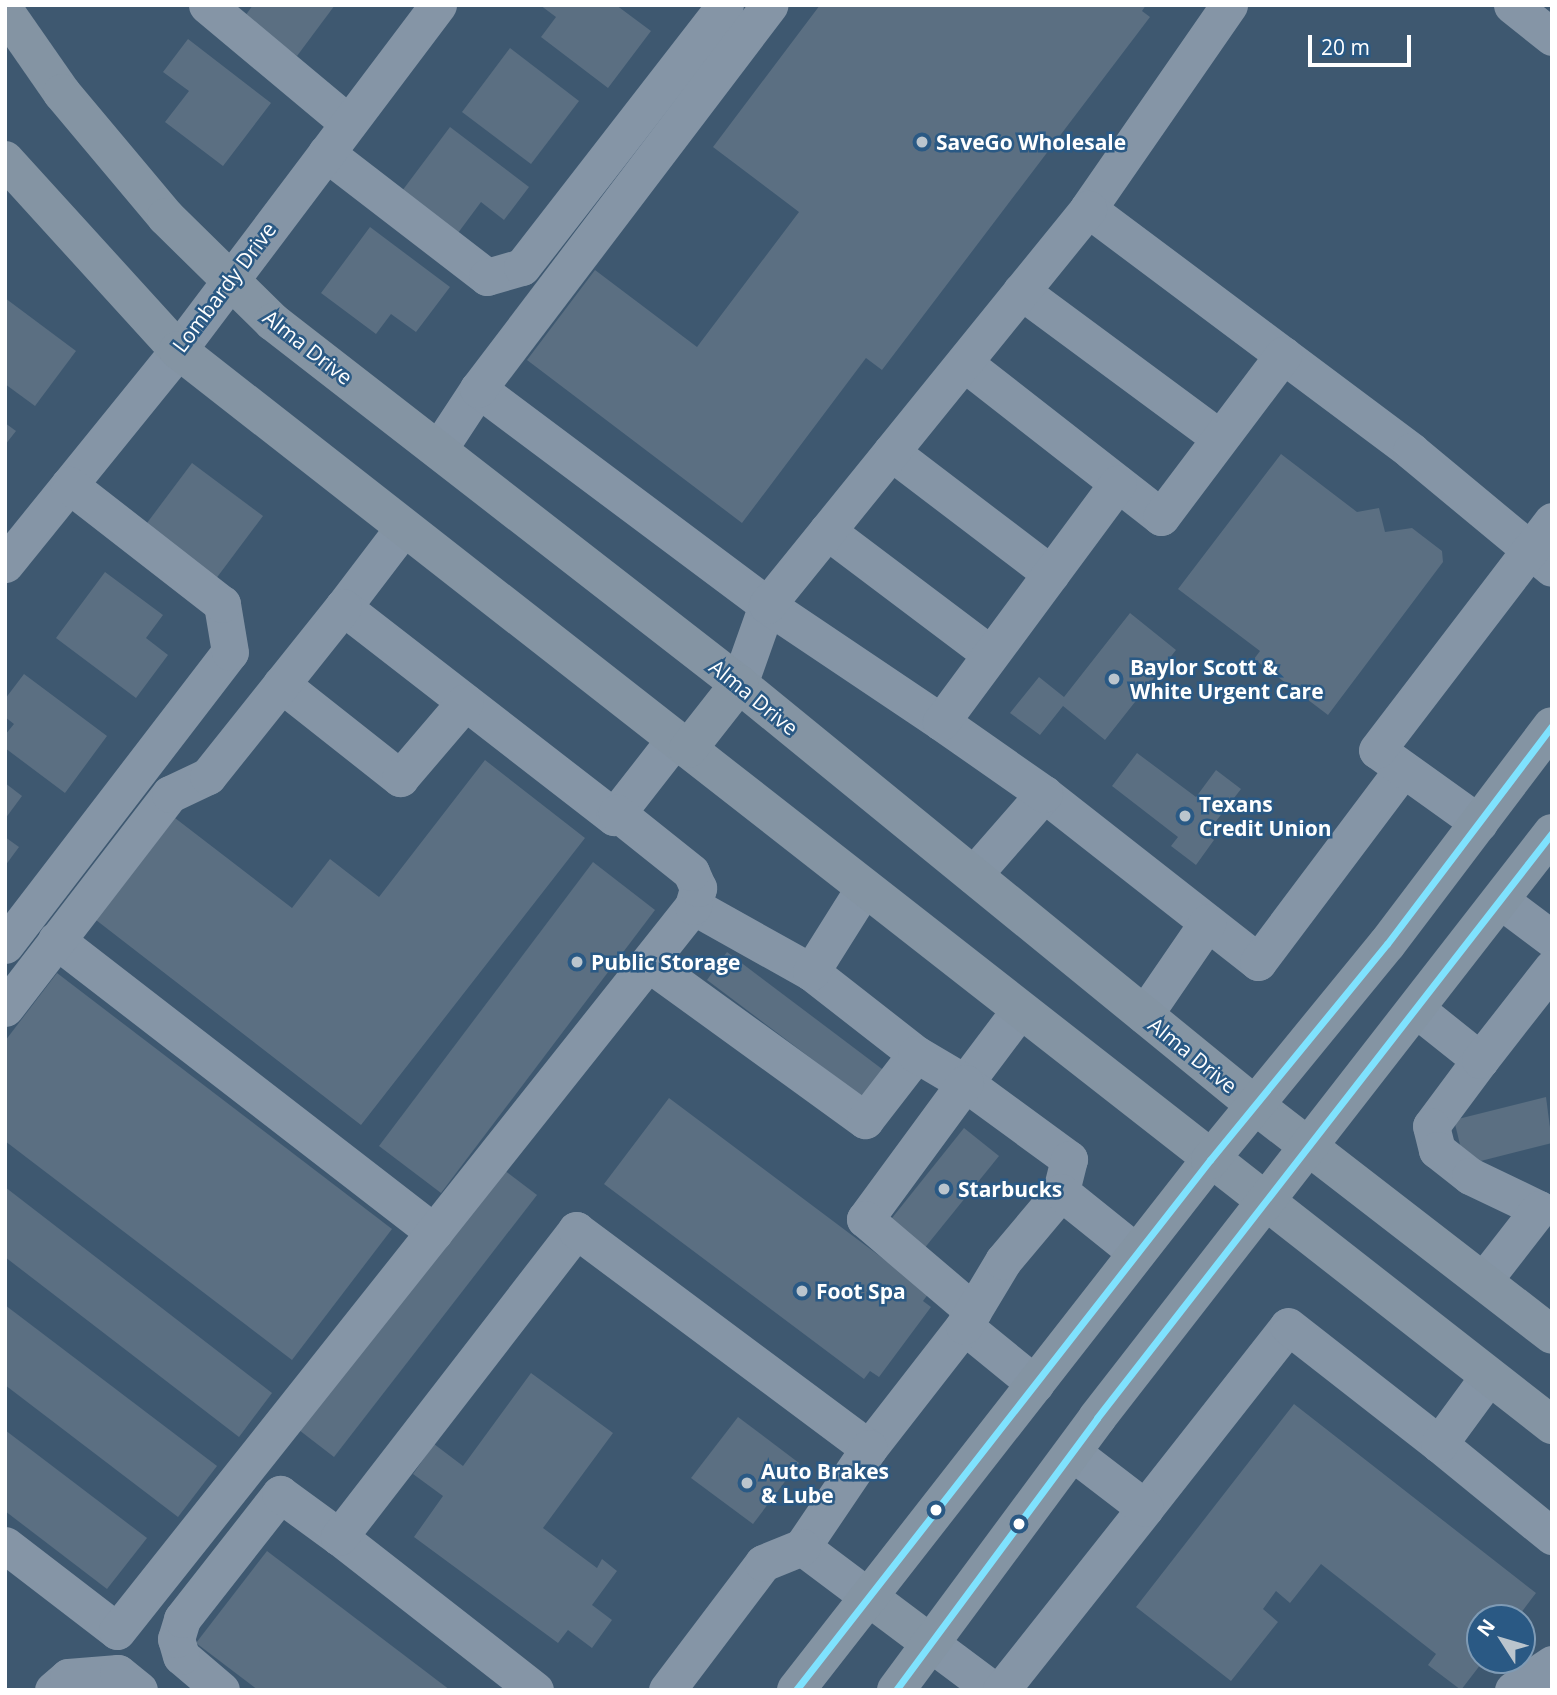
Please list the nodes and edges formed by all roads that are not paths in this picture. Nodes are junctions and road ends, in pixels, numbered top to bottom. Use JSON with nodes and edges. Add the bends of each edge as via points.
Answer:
{"nodes":[{"id":1,"x":207,"y":5,"type":"edge"},
{"id":2,"x":438,"y":5,"type":"edge"},
{"id":3,"x":725,"y":5,"type":"edge"},
{"id":4,"x":770,"y":5,"type":"edge"},
{"id":5,"x":1228,"y":5,"type":"edge"},
{"id":6,"x":1512,"y":5,"type":"edge"},
{"id":7,"x":5,"y":11,"type":"edge"},
{"id":8,"x":1552,"y":37,"type":"edge"},
{"id":9,"x":348,"y":123,"type":"junction"},
{"id":10,"x":326,"y":153,"type":"junction"},
{"id":11,"x":5,"y":160,"type":"edge"},
{"id":12,"x":1087,"y":209,"type":"junction"},
{"id":13,"x":227,"y":281,"type":"junction"},
{"id":14,"x":1021,"y":291,"type":"junction"},
{"id":15,"x":178,"y":350,"type":"junction"},
{"id":16,"x":1283,"y":355,"type":"junction"},
{"id":17,"x":964,"y":363,"type":"junction"},
{"id":18,"x":478,"y":389,"type":"junction"},
{"id":19,"x":1220,"y":438,"type":"junction"},
{"id":20,"x":438,"y":450,"type":"junction"},
{"id":21,"x":891,"y":452,"type":"junction"},
{"id":22,"x":1118,"y":483,"type":"junction"},
{"id":23,"x":69,"y":485,"type":"junction"},
{"id":24,"x":1552,"y":521,"type":"edge"},
{"id":25,"x":404,"y":527,"type":"junction"},
{"id":26,"x":827,"y":531,"type":"junction"},
{"id":27,"x":1540,"y":558,"type":"edge"},
{"id":28,"x":5,"y":564,"type":"edge"},
{"id":29,"x":1051,"y":574,"type":"junction"},
{"id":30,"x":767,"y":605,"type":"junction"},
{"id":31,"x":343,"y":607,"type":"junction"},
{"id":32,"x":990,"y":654,"type":"junction"},
{"id":33,"x":281,"y":684,"type":"junction"},
{"id":34,"x":739,"y":684,"type":"junction"},
{"id":35,"x":465,"y":702,"type":"junction"},
{"id":36,"x":941,"y":722,"type":"junction"},
{"id":37,"x":1552,"y":726,"type":"edge"},
{"id":38,"x":682,"y":744,"type":"junction"},
{"id":39,"x":1403,"y":769,"type":"junction"},
{"id":40,"x":1044,"y":794,"type":"junction"},
{"id":41,"x":617,"y":813,"type":"junction"},
{"id":42,"x":1479,"y":823,"type":"junction"},
{"id":43,"x":1552,"y":833,"type":"edge"},
{"id":44,"x":973,"y":875,"type":"junction"},
{"id":45,"x":864,"y":888,"type":"junction"},
{"id":46,"x":1500,"y":900,"type":"junction"},
{"id":47,"x":693,"y":906,"type":"junction"},
{"id":48,"x":1208,"y":923,"type":"junction"},
{"id":49,"x":1552,"y":939,"type":"edge"},
{"id":50,"x":56,"y":940,"type":"junction"},
{"id":51,"x":5,"y":945,"type":"edge"},
{"id":52,"x":648,"y":963,"type":"junction"},
{"id":53,"x":1552,"y":968,"type":"edge"},
{"id":54,"x":811,"y":971,"type":"junction"},
{"id":55,"x":5,"y":1008,"type":"edge"},
{"id":56,"x":1416,"y":1009,"type":"junction"},
{"id":57,"x":1019,"y":1011,"type":"junction"},
{"id":58,"x":1144,"y":1015,"type":"junction"},
{"id":59,"x":916,"y":1054,"type":"junction"},
{"id":60,"x":1480,"y":1060,"type":"junction"},
{"id":61,"x":965,"y":1083,"type":"junction"},
{"id":62,"x":1255,"y":1106,"type":"junction"},
{"id":63,"x":1310,"y":1147,"type":"junction"},
{"id":64,"x":1210,"y":1160,"type":"junction"},
{"id":65,"x":1061,"y":1192,"type":"junction"},
{"id":66,"x":1263,"y":1204,"type":"junction"},
{"id":67,"x":1545,"y":1213,"type":"edge"},
{"id":68,"x":434,"y":1232,"type":"junction"},
{"id":69,"x":1137,"y":1253,"type":"junction"},
{"id":70,"x":1483,"y":1281,"type":"junction"},
{"id":71,"x":968,"y":1318,"type":"junction"},
{"id":72,"x":1552,"y":1335,"type":"edge"},
{"id":73,"x":1488,"y":1377,"type":"junction"},
{"id":74,"x":1035,"y":1384,"type":"junction"},
{"id":75,"x":1552,"y":1425,"type":"edge"},
{"id":76,"x":1439,"y":1444,"type":"junction"},
{"id":77,"x":869,"y":1448,"type":"junction"},
{"id":78,"x":1072,"y":1452,"type":"junction"},
{"id":79,"x":1145,"y":1508,"type":"junction"},
{"id":80,"x":1552,"y":1536,"type":"edge"},
{"id":81,"x":339,"y":1537,"type":"junction"},
{"id":82,"x":5,"y":1545,"type":"edge"},
{"id":83,"x":802,"y":1547,"type":"junction"},
{"id":84,"x":870,"y":1598,"type":"junction"},
{"id":85,"x":930,"y":1643,"type":"junction"},
{"id":86,"x":1552,"y":1664,"type":"edge"},
{"id":87,"x":53,"y":1690,"type":"edge"},
{"id":88,"x":139,"y":1690,"type":"edge"},
{"id":89,"x":221,"y":1690,"type":"edge"},
{"id":90,"x":535,"y":1690,"type":"edge"},
{"id":91,"x":667,"y":1690,"type":"edge"},
{"id":92,"x":796,"y":1690,"type":"edge"},
{"id":93,"x":896,"y":1690,"type":"edge"},
{"id":94,"x":993,"y":1690,"type":"edge"},
{"id":95,"x":1001,"y":1690,"type":"edge"},
{"id":96,"x":1513,"y":1690,"type":"edge"}],
"edges":[{"from":1,"to":9,"type":"street"},
{"from":2,"to":9,"type":"street","name":"Lombardy Drive"},
{"from":3,"to":10,"type":"street","via":[[522,267],[487,277]]},
{"from":4,"to":18,"type":"street"},
{"from":5,"to":12,"type":"street"},
{"from":6,"to":8,"type":"street"},
{"from":7,"to":13,"type":"main road","name":"Alma Drive","via":[[62,93]]},
{"from":9,"to":10,"type":"street","name":"Lombardy Drive"},
{"from":10,"to":13,"type":"street","name":"Lombardy Drive"},
{"from":11,"to":15,"type":"main road"},
{"from":12,"to":14,"type":"street"},
{"from":12,"to":16,"type":"street"},
{"from":13,"to":15,"type":"street","name":"Lombardy Drive"},
{"from":13,"to":20,"type":"main road","name":"Alma Drive"},
{"from":14,"to":17,"type":"street"},
{"from":14,"to":19,"type":"street"},
{"from":15,"to":23,"type":"street","name":"Lombardy Drive"},
{"from":15,"to":25,"type":"main road"},
{"from":16,"to":19,"type":"street"},
{"from":16,"to":27,"type":"street"},
{"from":17,"to":21,"type":"street"},
{"from":17,"to":22,"type":"street"},
{"from":18,"to":20,"type":"street"},
{"from":18,"to":30,"type":"street"},
{"from":19,"to":22,"type":"street","via":[[1161,517]]},
{"from":20,"to":34,"type":"main road","name":"Alma Drive"},
{"from":21,"to":26,"type":"street"},
{"from":21,"to":29,"type":"street"},
{"from":22,"to":29,"type":"street"},
{"from":23,"to":28,"type":"street","name":"Lombardy Drive"},
{"from":23,"to":51,"type":"street","via":[[222,604],[230,653]]},
{"from":24,"to":27,"type":"street"},
{"from":25,"to":31,"type":"street"},
{"from":25,"to":38,"type":"main road"},
{"from":26,"to":30,"type":"street"},
{"from":26,"to":32,"type":"street"},
{"from":27,"to":39,"type":"street","via":[[1377,750]]},
{"from":29,"to":32,"type":"street"},
{"from":30,"to":34,"type":"street"},
{"from":30,"to":36,"type":"street"},
{"from":31,"to":33,"type":"street"},
{"from":31,"to":35,"type":"street"},
{"from":32,"to":36,"type":"street"},
{"from":33,"to":35,"type":"street","via":[[400,778]]},
{"from":33,"to":50,"type":"street","via":[[208,776],[170,794]]},
{"from":34,"to":38,"type":"main road"},
{"from":34,"to":44,"type":"main road","name":"Alma Drive"},
{"from":35,"to":41,"type":"street","via":[[614,817]]},
{"from":36,"to":40,"type":"street"},
{"from":37,"to":42,"type":"main road"},
{"from":38,"to":41,"type":"street"},
{"from":38,"to":45,"type":"main road"},
{"from":39,"to":42,"type":"street"},
{"from":39,"to":48,"type":"street","via":[[1258,962]]},
{"from":40,"to":44,"type":"street"},
{"from":40,"to":48,"type":"street"},
{"from":41,"to":47,"type":"street","via":[[691,872],[698,888]]},
{"from":42,"to":62,"type":"main road"},
{"from":43,"to":46,"type":"main road"},
{"from":44,"to":58,"type":"main road","name":"Alma Drive"},
{"from":45,"to":54,"type":"street"},
{"from":45,"to":57,"type":"main road"},
{"from":46,"to":49,"type":"street"},
{"from":46,"to":56,"type":"main road"},
{"from":47,"to":52,"type":"street"},
{"from":47,"to":54,"type":"street"},
{"from":48,"to":58,"type":"street"},
{"from":50,"to":55,"type":"street"},
{"from":50,"to":68,"type":"street"},
{"from":52,"to":59,"type":"street","via":[[864,1120]]},
{"from":52,"to":68,"type":"street"},
{"from":53,"to":60,"type":"street"},
{"from":54,"to":59,"type":"street"},
{"from":56,"to":60,"type":"street"},
{"from":56,"to":63,"type":"main road"},
{"from":57,"to":61,"type":"street"},
{"from":57,"to":64,"type":"main road"},
{"from":58,"to":62,"type":"main road","name":"Alma Drive"},
{"from":59,"to":61,"type":"street"},
{"from":60,"to":67,"type":"street","via":[[1431,1126],[1437,1150],[1470,1176]]},
{"from":61,"to":65,"type":"street","via":[[1069,1159]]},
{"from":61,"to":71,"type":"street","via":[[865,1219]]},
{"from":62,"to":63,"type":"main road","name":"Alma Drive"},
{"from":62,"to":64,"type":"main road"},
{"from":63,"to":66,"type":"main road"},
{"from":63,"to":70,"type":"main road","name":"Alma Drive"},
{"from":64,"to":66,"type":"main road"},
{"from":64,"to":69,"type":"main road"},
{"from":65,"to":69,"type":"street"},
{"from":65,"to":71,"type":"street","via":[[1003,1261]]},
{"from":66,"to":73,"type":"main road"},
{"from":66,"to":78,"type":"main road"},
{"from":67,"to":70,"type":"street"},
{"from":68,"to":82,"type":"street","via":[[117,1631]]},
{"from":69,"to":74,"type":"main road"},
{"from":70,"to":72,"type":"main road","name":"Alma Drive"},
{"from":71,"to":74,"type":"street"},
{"from":71,"to":77,"type":"street"},
{"from":73,"to":75,"type":"main road"},
{"from":73,"to":76,"type":"street"},
{"from":74,"to":84,"type":"main road"},
{"from":76,"to":79,"type":"street","via":[[1288,1326]]},
{"from":76,"to":80,"type":"street"},
{"from":77,"to":81,"type":"street","via":[[576,1230]]},
{"from":77,"to":83,"type":"street"},
{"from":78,"to":79,"type":"street"},
{"from":78,"to":85,"type":"main road"},
{"from":79,"to":95,"type":"street"},
{"from":81,"to":89,"type":"street","via":[[280,1494],[182,1619],[176,1639],[181,1656]]},
{"from":81,"to":90,"type":"street"},
{"from":83,"to":84,"type":"street"},
{"from":83,"to":91,"type":"street","via":[[763,1563]]},
{"from":84,"to":85,"type":"main road"},
{"from":84,"to":92,"type":"main road"},
{"from":85,"to":93,"type":"main road"},
{"from":85,"to":94,"type":"street"},
{"from":86,"to":96,"type":"street"},
{"from":87,"to":88,"type":"street","via":[[68,1676],[118,1673]]}]}
